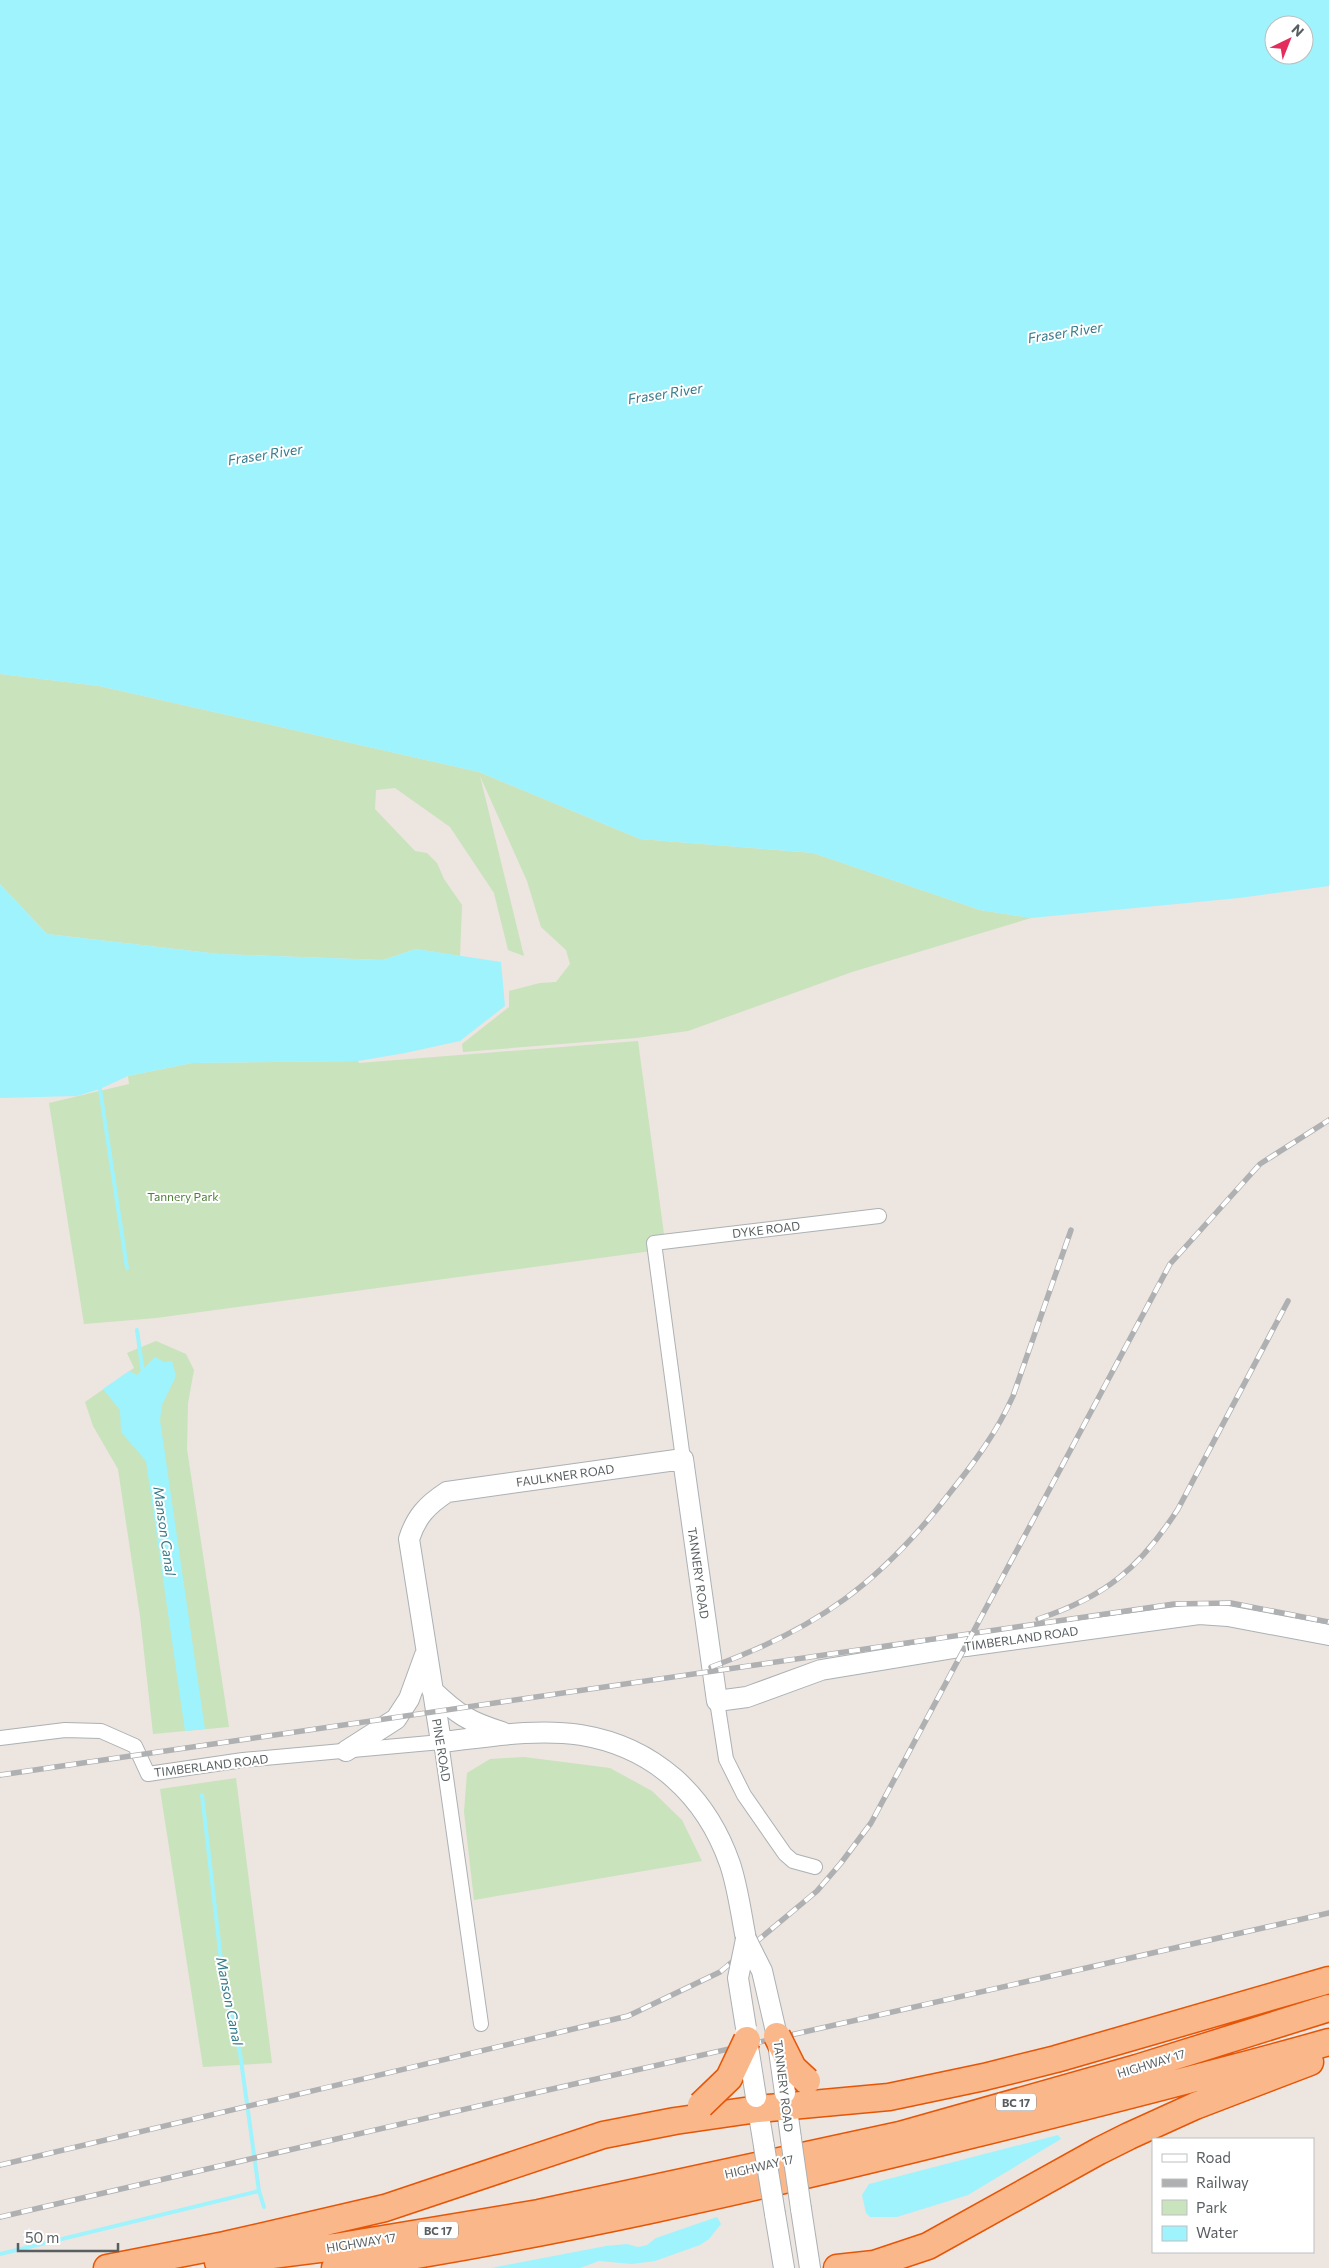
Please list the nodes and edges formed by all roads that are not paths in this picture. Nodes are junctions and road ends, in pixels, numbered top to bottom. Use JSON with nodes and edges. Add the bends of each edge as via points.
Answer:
{"nodes":[{"id":1,"x":879,"y":1216,"type":"dead end"},
{"id":2,"x":654,"y":1243,"type":"joint"},
{"id":3,"x":684,"y":1459,"type":"junction"},
{"id":4,"x":447,"y":1492,"type":"joint"},
{"id":5,"x":1329,"y":1636,"type":"edge"},
{"id":6,"x":426,"y":1653,"type":"junction"},
{"id":7,"x":432,"y":1690,"type":"junction"},
{"id":8,"x":718,"y":1701,"type":"junction"},
{"id":9,"x":511,"y":1734,"type":"junction"},
{"id":10,"x":0,"y":1738,"type":"edge"},
{"id":11,"x":441,"y":1742,"type":"junction"},
{"id":12,"x":346,"y":1751,"type":"junction"},
{"id":13,"x":814,"y":1867,"type":"dead end"},
{"id":14,"x":746,"y":1938,"type":"junction"},
{"id":15,"x":1329,"y":1980,"type":"edge"},
{"id":16,"x":1329,"y":2008,"type":"edge"},
{"id":17,"x":481,"y":2024,"type":"dead end"},
{"id":18,"x":777,"y":2036,"type":"junction"},
{"id":19,"x":747,"y":2040,"type":"junction"},
{"id":20,"x":1329,"y":2042,"type":"edge"},
{"id":21,"x":1329,"y":2053,"type":"edge"},
{"id":22,"x":889,"y":2097,"type":"junction"},
{"id":23,"x":785,"y":2100,"type":"junction"},
{"id":24,"x":757,"y":2103,"type":"junction"},
{"id":25,"x":676,"y":2121,"type":"junction"},
{"id":26,"x":872,"y":2266,"type":"edge"},
{"id":27,"x":107,"y":2268,"type":"edge"},
{"id":28,"x":176,"y":2268,"type":"edge"},
{"id":29,"x":335,"y":2268,"type":"edge"},
{"id":30,"x":784,"y":2268,"type":"edge"},
{"id":31,"x":810,"y":2268,"type":"edge"},
{"id":32,"x":837,"y":2268,"type":"edge"}],
"edges":[{"from":1,"to":2,"type":"street","name":"DYKE ROAD"},
{"from":2,"to":3,"type":"street","name":"TANNERY ROAD"},
{"from":3,"to":4,"type":"street","name":"FAULKNER ROAD"},
{"from":3,"to":8,"type":"street","name":"TANNERY ROAD"},
{"from":4,"to":6,"type":"street","name":"PINE ROAD","via":[[422,1511],[408,1539]]},
{"from":5,"to":8,"type":"street","name":"TIMBERLAND ROAD","via":[[1228,1616],[1199,1614],[975,1644],[821,1670],[747,1697]]},
{"from":6,"to":7,"type":"street","name":"PINE ROAD"},
{"from":6,"to":12,"type":"street","via":[[409,1700],[396,1718]]},
{"from":7,"to":9,"type":"street","via":[[452,1710],[474,1724]]},
{"from":7,"to":11,"type":"street","name":"PINE ROAD"},
{"from":8,"to":13,"type":"street","name":"TANNERY ROAD","via":[[726,1758],[734,1777],[785,1854],[793,1861]]},
{"from":9,"to":11,"type":"street","name":"TANNERY ROAD"},
{"from":9,"to":14,"type":"street","name":"TANNERY ROAD","via":[[580,1735],[615,1743],[646,1757],[675,1778],[699,1804],[717,1833],[730,1865]]},
{"from":10,"to":12,"type":"street","name":"TIMBERLAND ROAD","via":[[65,1730],[101,1731],[135,1746],[148,1774],[243,1760]]},
{"from":11,"to":12,"type":"street","name":"TIMBERLAND ROAD"},
{"from":11,"to":17,"type":"street","name":"PINE ROAD"},
{"from":14,"to":18,"type":"street","name":"TANNERY ROAD","bridge":true,"via":[[762,1971]]},
{"from":14,"to":19,"type":"street","name":"TANNERY ROAD","bridge":true,"via":[[738,1978]]},
{"from":15,"to":22,"type":"highway","via":[[1056,2059]]},
{"from":16,"to":28,"type":"highway","name":"HIGHWAY 17","number":"BC 17","via":[[1137,2068],[871,2141],[539,2213],[335,2247]]},
{"from":18,"to":22,"type":"highway","bridge":true,"via":[[793,2068],[817,2088],[846,2096]]},
{"from":18,"to":23,"type":"street","name":"TANNERY ROAD","bridge":true},
{"from":19,"to":24,"type":"street","name":"TANNERY ROAD","bridge":true},
{"from":19,"to":25,"type":"highway","bridge":true,"via":[[729,2078],[701,2105]]},
{"from":20,"to":29,"type":"highway","name":"HIGHWAY 17","number":"BC 17","via":[[1027,2121],[704,2199],[547,2232]]},
{"from":21,"to":26,"type":"highway","via":[[1283,2074],[1187,2109],[1099,2151],[947,2236]]},
{"from":22,"to":23,"type":"highway"},
{"from":23,"to":24,"type":"highway"},
{"from":23,"to":31,"type":"street","name":"TANNERY ROAD","bridge":true},
{"from":24,"to":25,"type":"highway"},
{"from":24,"to":30,"type":"street","name":"TANNERY ROAD","bridge":true},
{"from":25,"to":27,"type":"highway","via":[[566,2146],[385,2208],[224,2246]]},
{"from":26,"to":32,"type":"highway"}]}
